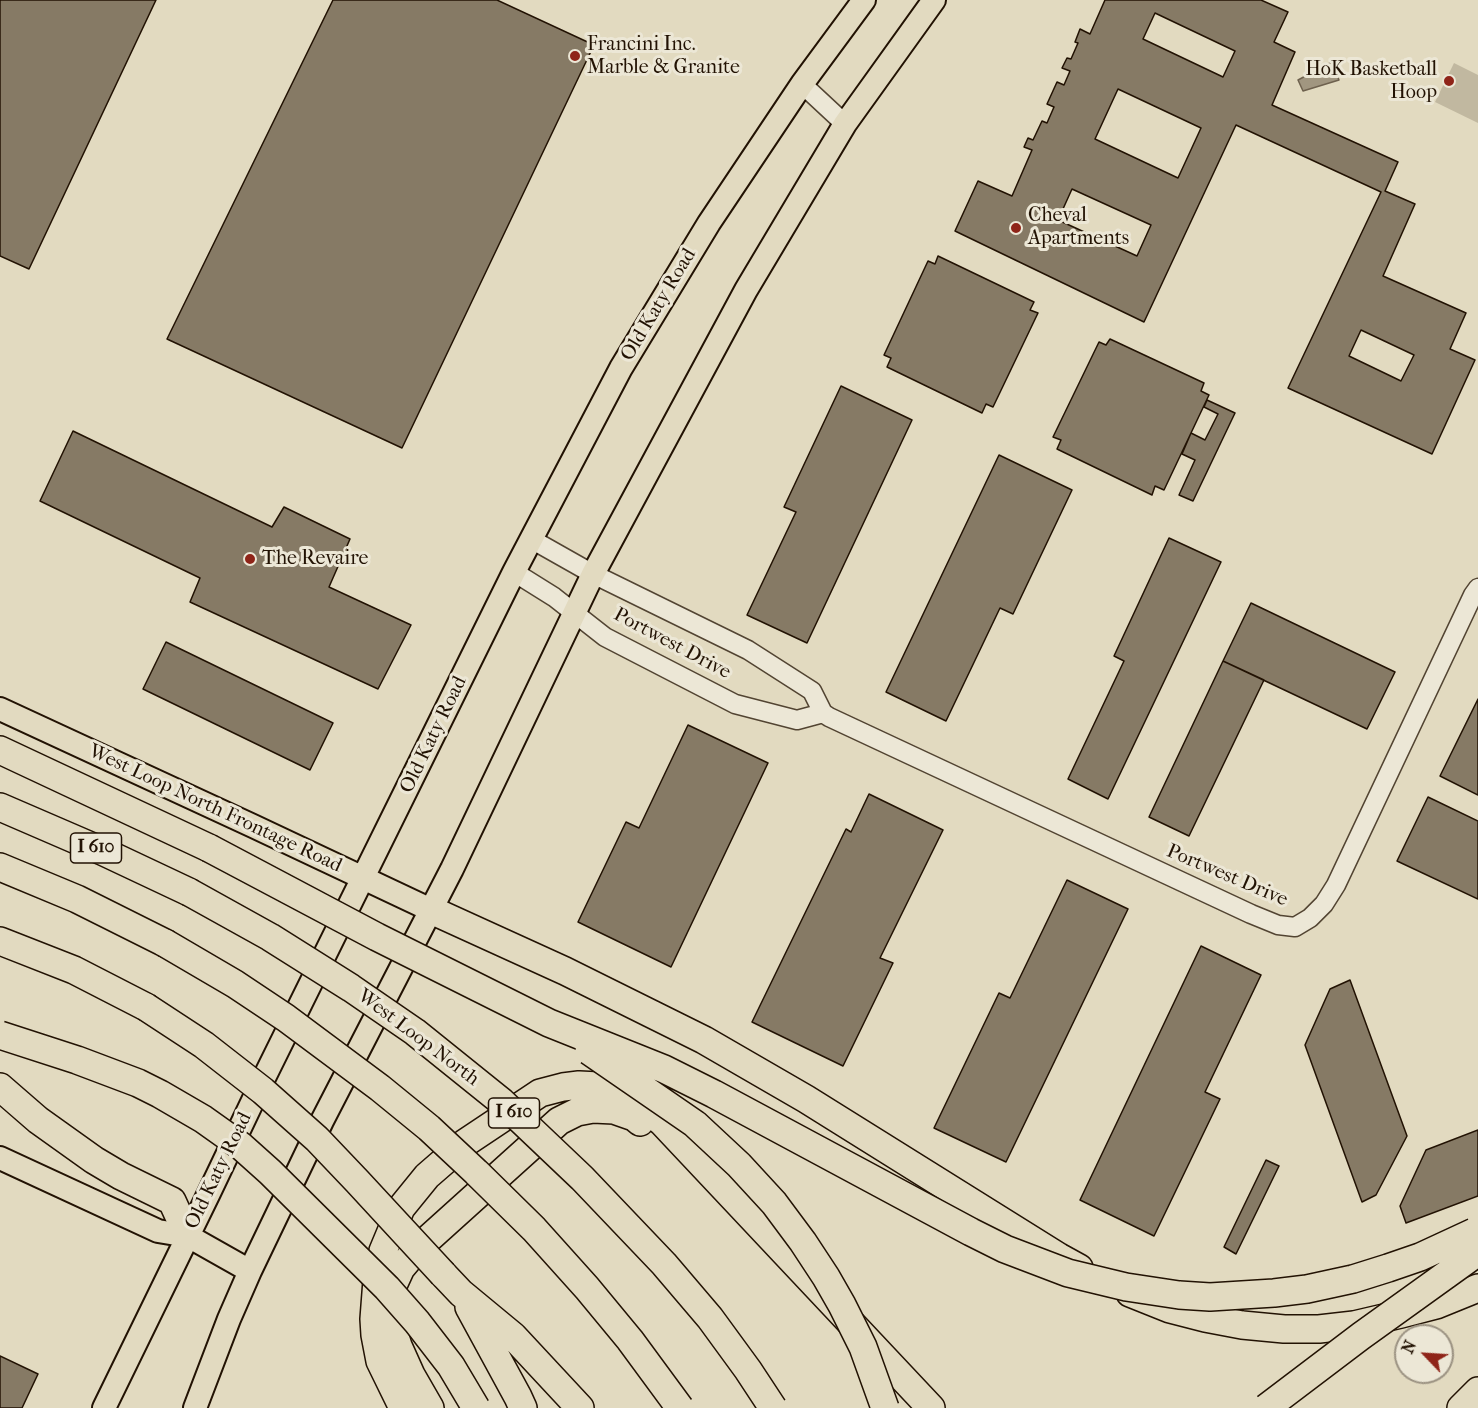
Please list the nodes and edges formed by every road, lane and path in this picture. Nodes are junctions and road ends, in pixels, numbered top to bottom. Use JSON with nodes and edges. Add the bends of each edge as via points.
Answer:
{"nodes":[{"id":1,"x":864,"y":0,"type":"edge"},
{"id":2,"x":934,"y":0,"type":"edge"},
{"id":3,"x":802,"y":84,"type":"junction"},
{"id":4,"x":845,"y":124,"type":"junction"},
{"id":5,"x":531,"y":539,"type":"junction"},
{"id":6,"x":514,"y":572,"type":"junction"},
{"id":7,"x":593,"y":574,"type":"junction"},
{"id":8,"x":1478,"y":588,"type":"edge"},
{"id":9,"x":574,"y":612,"type":"junction"},
{"id":10,"x":0,"y":709,"type":"edge"},
{"id":11,"x":823,"y":713,"type":"junction"},
{"id":12,"x":0,"y":750,"type":"edge"},
{"id":13,"x":0,"y":807,"type":"edge"},
{"id":14,"x":0,"y":867,"type":"edge"},
{"id":15,"x":363,"y":879,"type":"junction"},
{"id":16,"x":430,"y":910,"type":"junction"},
{"id":17,"x":0,"y":941,"type":"edge"},
{"id":18,"x":549,"y":1023,"type":"junction"},
{"id":19,"x":0,"y":1035,"type":"edge"},
{"id":20,"x":0,"y":1087,"type":"edge"},
{"id":21,"x":0,"y":1158,"type":"edge"},
{"id":22,"x":1478,"y":1230,"type":"edge"},
{"id":23,"x":188,"y":1236,"type":"junction"},
{"id":24,"x":1478,"y":1252,"type":"edge"},
{"id":25,"x":250,"y":1271,"type":"junction"},
{"id":26,"x":1478,"y":1288,"type":"edge"},
{"id":27,"x":461,"y":1293,"type":"junction"},
{"id":28,"x":1478,"y":1391,"type":"edge"},
{"id":29,"x":104,"y":1408,"type":"edge"},
{"id":30,"x":195,"y":1408,"type":"edge"},
{"id":31,"x":403,"y":1408,"type":"edge"},
{"id":32,"x":430,"y":1408,"type":"edge"},
{"id":33,"x":476,"y":1408,"type":"edge"},
{"id":34,"x":523,"y":1408,"type":"edge"},
{"id":35,"x":580,"y":1408,"type":"edge"},
{"id":36,"x":680,"y":1408,"type":"edge"},
{"id":37,"x":773,"y":1408,"type":"edge"},
{"id":38,"x":885,"y":1408,"type":"edge"},
{"id":39,"x":909,"y":1408,"type":"edge"},
{"id":40,"x":931,"y":1408,"type":"edge"},
{"id":41,"x":1266,"y":1408,"type":"edge"},
{"id":42,"x":1461,"y":1408,"type":"edge"}],
"edges":[{"from":1,"to":3,"type":"main road","name":"Old Katy Road"},
{"from":2,"to":4,"type":"main road"},
{"from":3,"to":4,"type":"street"},
{"from":3,"to":5,"type":"main road","name":"Old Katy Road","via":[[709,223],[621,368]]},
{"from":4,"to":7,"type":"main road","via":[[746,290]]},
{"from":5,"to":6,"type":"main road","name":"Old Katy Road"},
{"from":5,"to":7,"type":"street","name":"Portwest Drive"},
{"from":6,"to":9,"type":"street","name":"Portwest Drive"},
{"from":6,"to":15,"type":"main road","name":"Old Katy Road"},
{"from":7,"to":9,"type":"main road"},
{"from":7,"to":11,"type":"street","name":"Portwest Drive","via":[[748,650],[812,691]]},
{"from":8,"to":11,"type":"street","name":"Portwest Drive","via":[[1336,885],[1324,904],[1295,927],[1251,914]]},
{"from":9,"to":11,"type":"street","name":"Portwest Drive","via":[[605,637],[735,704],[797,720]]},
{"from":9,"to":16,"type":"main road"},
{"from":10,"to":15,"type":"main road","name":"West Loop North Frontage Road"},
{"from":12,"to":18,"type":"highway","bridge":true,"via":[[209,848]]},
{"from":13,"to":37,"type":"highway","name":"West Loop North","number":"I 610","bridge":true,"via":[[102,851],[230,914],[415,1032],[502,1102],[664,1264],[710,1318]]},
{"from":14,"to":36,"type":"highway","bridge":true,"via":[[77,899],[165,943],[286,1018],[380,1088],[429,1128],[534,1229],[630,1340]]},
{"from":15,"to":16,"type":"main road","name":"West Loop North Frontage Road"},
{"from":15,"to":23,"type":"main road","name":"Old Katy Road"},
{"from":16,"to":25,"type":"main road"},
{"from":16,"to":26,"type":"highway","via":[[704,1040],[1059,1257],[1170,1309],[1242,1325],[1319,1329],[1410,1312]]},
{"from":17,"to":27,"type":"highway","bridge":true,"via":[[74,970],[146,1007],[204,1045],[297,1121]]},
{"from":18,"to":22,"type":"highway","bridge":true,"via":[[684,1079],[1005,1249],[1097,1281],[1179,1295],[1245,1296],[1307,1289],[1389,1268]]},
{"from":18,"to":38,"type":"highway","bridge":true,"via":[[695,1124],[774,1203],[821,1268],[842,1305],[863,1347]]},
{"from":19,"to":33,"type":"highway","bridge":true,"via":[[138,1083],[203,1119],[241,1146],[387,1288],[451,1366]]},
{"from":20,"to":23,"type":"highway","via":[[94,1160],[172,1201]]},
{"from":21,"to":23,"type":"main road","via":[[158,1231]]},
{"from":23,"to":25,"type":"main road"},
{"from":23,"to":29,"type":"main road","name":"Old Katy Road"},
{"from":24,"to":41,"type":"highway","bridge":true},
{"from":25,"to":30,"type":"main road"},
{"from":27,"to":34,"type":"highway"},
{"from":27,"to":35,"type":"highway","via":[[513,1336]]},
{"from":28,"to":42,"type":"highway"},
{"from":31,"to":40,"type":"highway","via":[[380,1361],[374,1319],[383,1251],[401,1208],[427,1176],[465,1143],[540,1093],[579,1085],[619,1093],[662,1122]]},
{"from":32,"to":39,"type":"highway","via":[[411,1375],[389,1318],[390,1292],[400,1268],[559,1121],[593,1109],[614,1110],[652,1131]]}]}
